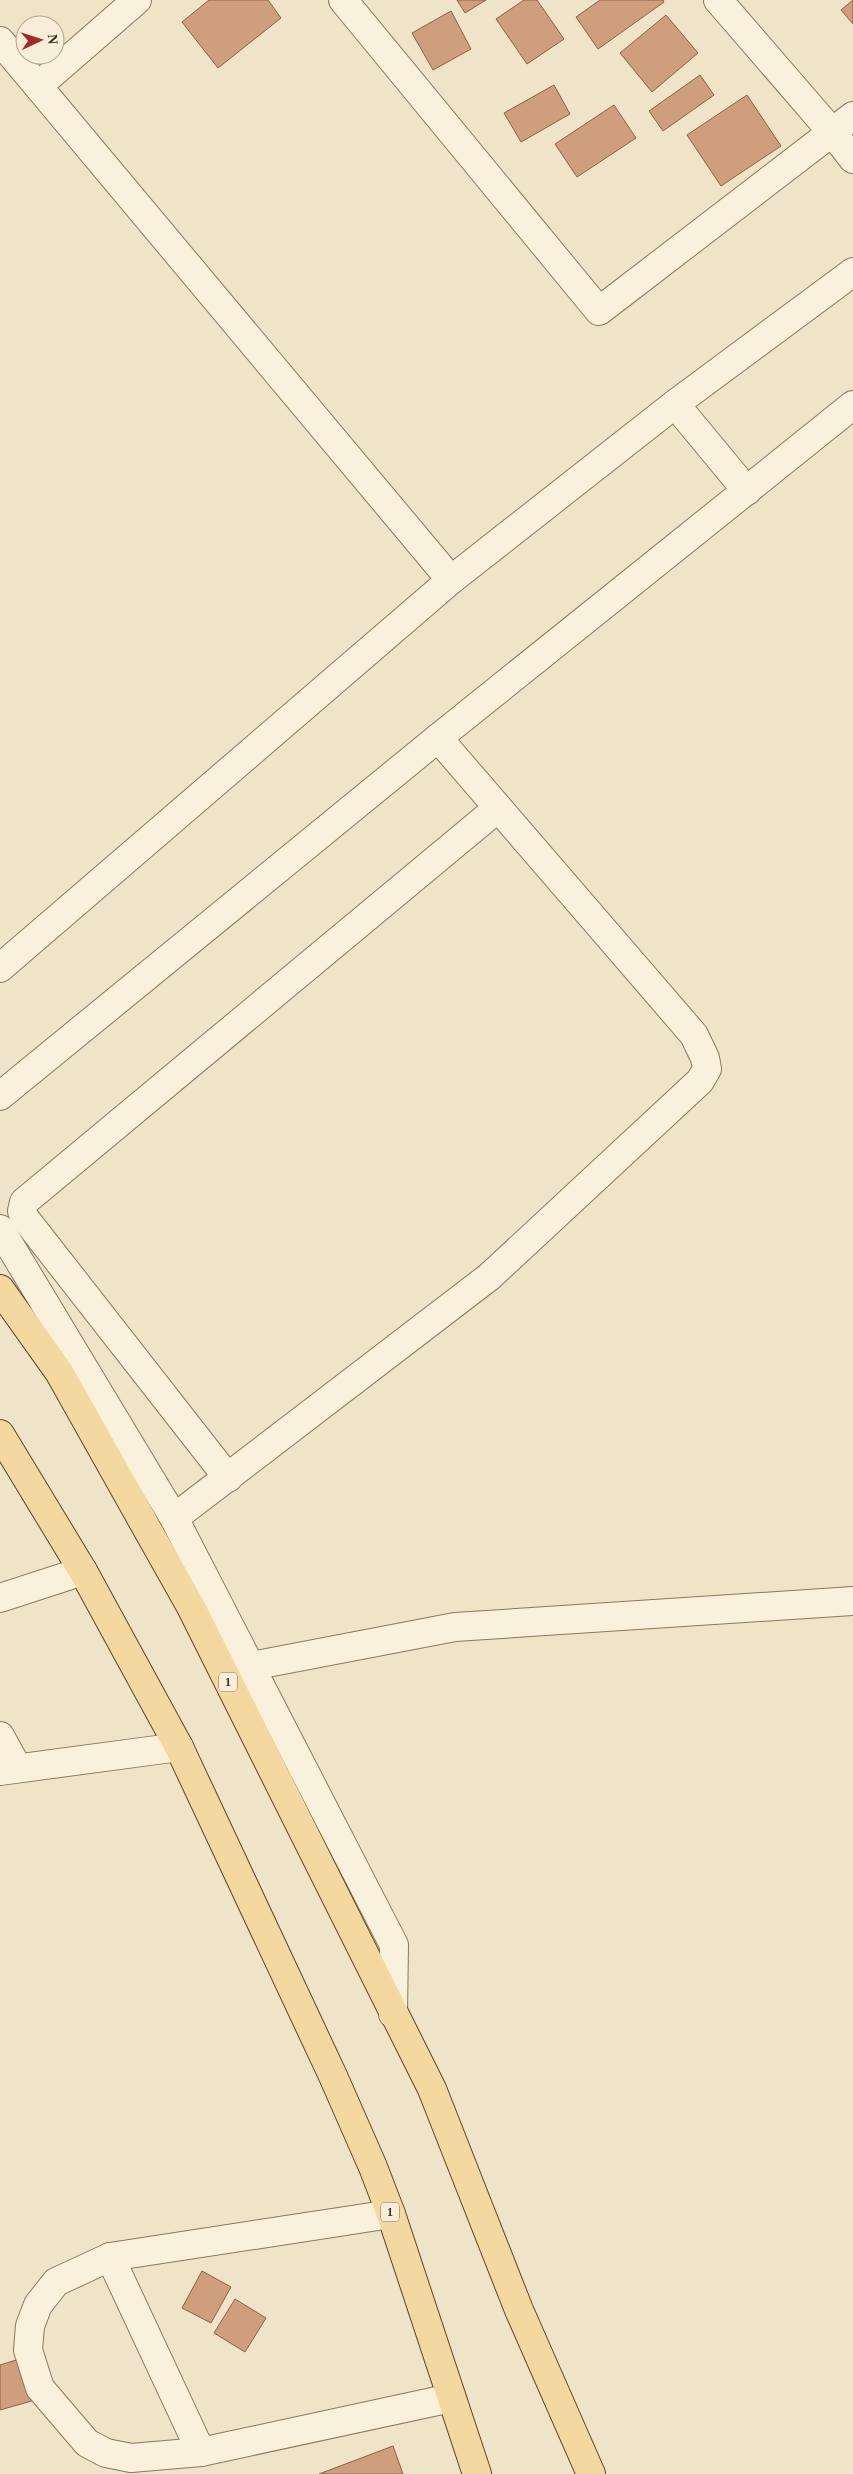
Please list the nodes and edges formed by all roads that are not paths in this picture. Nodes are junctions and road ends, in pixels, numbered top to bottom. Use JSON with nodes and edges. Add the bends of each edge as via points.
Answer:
{"nodes":[{"id":1,"x":137,"y":0,"type":"edge"},
{"id":2,"x":343,"y":0,"type":"edge"},
{"id":3,"x":718,"y":0,"type":"edge"},
{"id":4,"x":0,"y":41,"type":"edge"},
{"id":5,"x":38,"y":86,"type":"junction"},
{"id":6,"x":842,"y":124,"type":"edge"},
{"id":7,"x":853,"y":160,"type":"edge"},
{"id":8,"x":853,"y":272,"type":"edge"},
{"id":9,"x":675,"y":404,"type":"junction"},
{"id":10,"x":853,"y":405,"type":"edge"},
{"id":11,"x":747,"y":491,"type":"junction"},
{"id":12,"x":451,"y":580,"type":"junction"},
{"id":13,"x":438,"y":738,"type":"junction"},
{"id":14,"x":498,"y":808,"type":"junction"},
{"id":15,"x":0,"y":968,"type":"edge"},
{"id":16,"x":0,"y":1096,"type":"edge"},
{"id":17,"x":0,"y":1229,"type":"edge"},
{"id":18,"x":0,"y":1289,"type":"edge"},
{"id":19,"x":112,"y":1330,"type":"junction"},
{"id":20,"x":78,"y":1358,"type":"junction"},
{"id":21,"x":0,"y":1434,"type":"edge"},
{"id":22,"x":228,"y":1478,"type":"junction"},
{"id":23,"x":174,"y":1518,"type":"junction"},
{"id":24,"x":83,"y":1571,"type":"junction"},
{"id":25,"x":0,"y":1598,"type":"edge"},
{"id":26,"x":853,"y":1601,"type":"edge"},
{"id":27,"x":251,"y":1666,"type":"junction"},
{"id":28,"x":0,"y":1736,"type":"edge"},
{"id":29,"x":179,"y":1747,"type":"junction"},
{"id":30,"x":8,"y":1769,"type":"edge"},
{"id":31,"x":393,"y":2014,"type":"junction"},
{"id":32,"x":391,"y":2214,"type":"junction"},
{"id":33,"x":110,"y":2257,"type":"junction"},
{"id":34,"x":451,"y":2398,"type":"junction"},
{"id":35,"x":201,"y":2452,"type":"junction"},
{"id":36,"x":476,"y":2474,"type":"edge"},
{"id":37,"x":591,"y":2474,"type":"edge"}],
"edges":[{"from":1,"to":5,"type":"street"},
{"from":2,"to":6,"type":"street","via":[[599,311]]},
{"from":3,"to":6,"type":"street"},
{"from":4,"to":5,"type":"street"},
{"from":5,"to":12,"type":"street"},
{"from":6,"to":7,"type":"street"},
{"from":8,"to":9,"type":"street"},
{"from":9,"to":11,"type":"street"},
{"from":9,"to":12,"type":"street"},
{"from":10,"to":11,"type":"street"},
{"from":11,"to":13,"type":"street"},
{"from":12,"to":15,"type":"street"},
{"from":13,"to":14,"type":"street"},
{"from":13,"to":16,"type":"street"},
{"from":14,"to":19,"type":"street","via":[[24,1202],[24,1217]]},
{"from":14,"to":22,"type":"street","via":[[694,1035],[707,1069],[700,1081],[490,1277]]},
{"from":17,"to":20,"type":"street"},
{"from":18,"to":31,"type":"main road","number":"1","via":[[58,1372],[191,1607]]},
{"from":19,"to":20,"type":"street"},
{"from":19,"to":22,"type":"street"},
{"from":20,"to":23,"type":"street"},
{"from":21,"to":24,"type":"main road","number":"1"},
{"from":22,"to":23,"type":"street"},
{"from":23,"to":27,"type":"street"},
{"from":24,"to":25,"type":"street"},
{"from":24,"to":29,"type":"main road","number":"1"},
{"from":26,"to":27,"type":"street","via":[[456,1627]]},
{"from":27,"to":31,"type":"street","via":[[394,1945]]},
{"from":28,"to":30,"type":"street"},
{"from":29,"to":30,"type":"street"},
{"from":29,"to":32,"type":"main road","number":"1","via":[[333,2076]]},
{"from":31,"to":37,"type":"main road","number":"1","via":[[432,2089],[519,2310]]},
{"from":32,"to":33,"type":"street"},
{"from":32,"to":34,"type":"main road","number":"1"},
{"from":33,"to":35,"type":"street"},
{"from":33,"to":35,"type":"street","via":[[56,2282],[38,2304],[30,2326],[28,2350],[40,2388],[87,2443],[106,2453],[131,2458]]},
{"from":34,"to":35,"type":"street"},
{"from":34,"to":36,"type":"main road","number":"1"}]}
